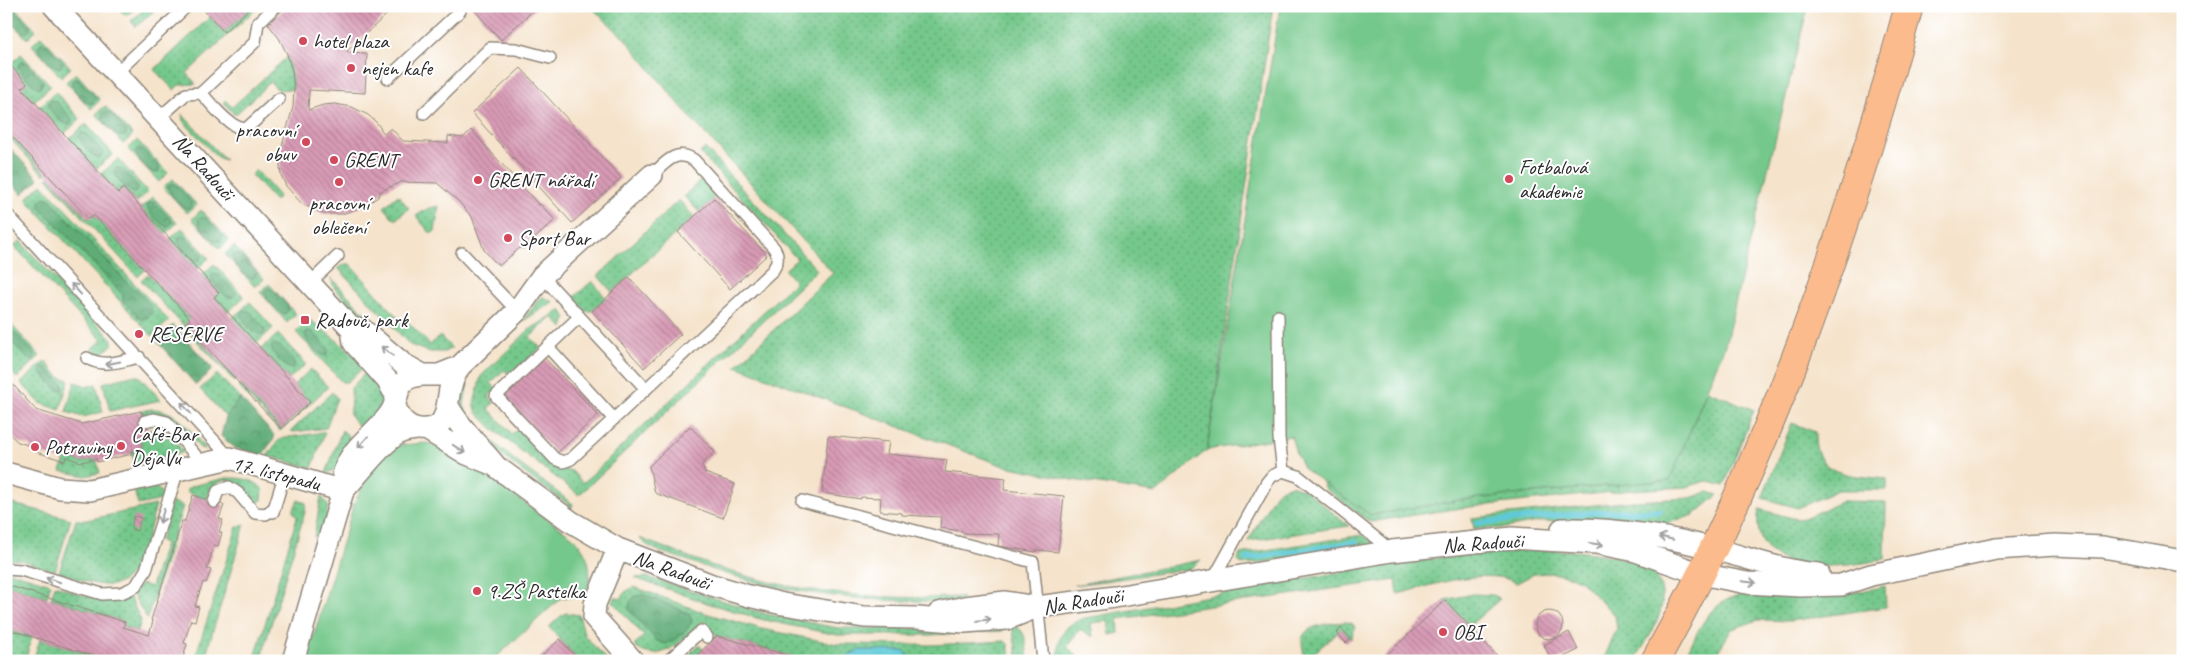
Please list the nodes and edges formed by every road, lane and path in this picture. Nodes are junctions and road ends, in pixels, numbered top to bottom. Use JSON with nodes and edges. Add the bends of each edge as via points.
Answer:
{"nodes":[{"id":1,"x":54,"y":6,"type":"edge"},
{"id":2,"x":187,"y":6,"type":"edge"},
{"id":3,"x":276,"y":6,"type":"edge"},
{"id":4,"x":1909,"y":6,"type":"edge"},
{"id":5,"x":460,"y":11,"type":"dead end"},
{"id":6,"x":550,"y":58,"type":"dead end"},
{"id":7,"x":116,"y":73,"type":"junction"},
{"id":8,"x":388,"y":78,"type":"dead end"},
{"id":9,"x":201,"y":93,"type":"junction"},
{"id":10,"x":279,"y":99,"type":"dead end"},
{"id":11,"x":424,"y":113,"type":"dead end"},
{"id":12,"x":159,"y":118,"type":"junction"},
{"id":13,"x":652,"y":175,"type":"joint"},
{"id":14,"x":6,"y":213,"type":"edge"},
{"id":15,"x":462,"y":252,"type":"dead end"},
{"id":16,"x":338,"y":256,"type":"dead end"},
{"id":17,"x":542,"y":276,"type":"junction"},
{"id":18,"x":310,"y":283,"type":"junction"},
{"id":19,"x":517,"y":311,"type":"junction"},
{"id":20,"x":1278,"y":316,"type":"dead end"},
{"id":21,"x":580,"y":317,"type":"junction"},
{"id":22,"x":352,"y":329,"type":"junction"},
{"id":23,"x":548,"y":347,"type":"junction"},
{"id":24,"x":139,"y":357,"type":"junction"},
{"id":25,"x":87,"y":358,"type":"dead end"},
{"id":26,"x":459,"y":367,"type":"junction"},
{"id":27,"x":427,"y":375,"type":"junction"},
{"id":28,"x":646,"y":389,"type":"junction"},
{"id":29,"x":395,"y":400,"type":"junction"},
{"id":30,"x":449,"y":403,"type":"junction"},
{"id":31,"x":614,"y":419,"type":"junction"},
{"id":32,"x":145,"y":421,"type":"dead end"},
{"id":33,"x":421,"y":429,"type":"junction"},
{"id":34,"x":230,"y":458,"type":"junction"},
{"id":35,"x":203,"y":464,"type":"junction"},
{"id":36,"x":494,"y":465,"type":"junction"},
{"id":37,"x":178,"y":470,"type":"junction"},
{"id":38,"x":1282,"y":471,"type":"junction"},
{"id":39,"x":6,"y":473,"type":"edge"},
{"id":40,"x":285,"y":473,"type":"junction"},
{"id":41,"x":343,"y":491,"type":"junction"},
{"id":42,"x":802,"y":501,"type":"dead end"},
{"id":43,"x":214,"y":502,"type":"dead end"},
{"id":44,"x":275,"y":507,"type":"junction"},
{"id":45,"x":271,"y":520,"type":"dead end"},
{"id":46,"x":1512,"y":538,"type":"junction"},
{"id":47,"x":618,"y":549,"type":"junction"},
{"id":48,"x":1714,"y":549,"type":"junction"},
{"id":49,"x":1392,"y":551,"type":"junction"},
{"id":50,"x":2183,"y":561,"type":"edge"},
{"id":51,"x":6,"y":569,"type":"edge"},
{"id":52,"x":1701,"y":574,"type":"junction"},
{"id":53,"x":1871,"y":575,"type":"junction"},
{"id":54,"x":1213,"y":580,"type":"junction"},
{"id":55,"x":1037,"y":607,"type":"junction"},
{"id":56,"x":707,"y":637,"type":"dead end"},
{"id":57,"x":292,"y":661,"type":"edge"},
{"id":58,"x":633,"y":661,"type":"edge"},
{"id":59,"x":668,"y":661,"type":"edge"},
{"id":60,"x":1043,"y":661,"type":"edge"},
{"id":61,"x":1655,"y":661,"type":"edge"}],
"edges":[{"from":1,"to":7,"type":"street","name":"Na Radouči"},
{"from":2,"to":7,"type":"lane"},
{"from":3,"to":9,"type":"lane","via":[[258,23],[255,42]]},
{"from":4,"to":48,"type":"main road","via":[[1820,292],[1744,486]]},
{"from":5,"to":8,"type":"lane"},
{"from":6,"to":11,"type":"lane","via":[[516,49],[490,48]]},
{"from":7,"to":12,"type":"street","name":"Na Radouči"},
{"from":9,"to":10,"type":"lane","via":[[234,126],[242,129]]},
{"from":9,"to":12,"type":"lane","via":[[186,94]]},
{"from":12,"to":18,"type":"street","name":"Na Radouči"},
{"from":13,"to":17,"type":"street"},
{"from":13,"to":28,"type":"lane","via":[[673,156],[689,157],[774,248],[777,259],[773,270]]},
{"from":24,"to":14,"type":"lane","one_way":true},
{"from":15,"to":19,"type":"lane"},
{"from":16,"to":18,"type":"lane"},
{"from":17,"to":19,"type":"street"},
{"from":17,"to":21,"type":"lane"},
{"from":18,"to":22,"type":"street","name":"Na Radouči"},
{"from":19,"to":26,"type":"street"},
{"from":20,"to":38,"type":"lane"},
{"from":21,"to":23,"type":"lane"},
{"from":21,"to":28,"type":"lane"},
{"from":27,"to":22,"type":"street","one_way":true,"via":[[403,364],[363,330]]},
{"from":22,"to":29,"type":"street","via":[[354,343],[387,380]]},
{"from":23,"to":31,"type":"lane"},
{"from":23,"to":31,"type":"lane","via":[[496,396],[559,462],[571,459]]},
{"from":24,"to":25,"type":"lane","one_way":true,"via":[[105,365]]},
{"from":34,"to":24,"type":"lane","one_way":true},
{"from":26,"to":27,"type":"street"},
{"from":26,"to":30,"type":"street"},
{"from":27,"to":29,"type":"street","via":[[403,382]]},
{"from":27,"to":30,"type":"street","via":[[442,384]]},
{"from":28,"to":31,"type":"lane"},
{"from":29,"to":33,"type":"street","via":[[403,421]]},
{"from":29,"to":41,"type":"street","one_way":true,"via":[[386,419],[356,451],[344,471]]},
{"from":30,"to":33,"type":"street","via":[[440,422]]},
{"from":30,"to":36,"type":"street","via":[[465,432]]},
{"from":32,"to":35,"type":"lane","via":[[167,422]]},
{"from":33,"to":36,"type":"street","one_way":true},
{"from":33,"to":41,"type":"street","via":[[401,432],[368,461]]},
{"from":34,"to":35,"type":"street","name":"17. listopadu"},
{"from":34,"to":40,"type":"street","name":"17. listopadu"},
{"from":35,"to":37,"type":"street","name":"17. listopadu"},
{"from":36,"to":47,"type":"street","name":"Na Radouči","via":[[570,521]]},
{"from":37,"to":39,"type":"street","name":"17. listopadu","via":[[80,491]]},
{"from":37,"to":51,"type":"lane","one_way":true,"via":[[146,570],[136,586],[121,593],[102,594],[21,570]]},
{"from":38,"to":49,"type":"lane","via":[[1298,476]]},
{"from":38,"to":54,"type":"lane","via":[[1267,482]]},
{"from":40,"to":41,"type":"street","name":"17. listopadu"},
{"from":40,"to":44,"type":"lane"},
{"from":41,"to":57,"type":"street","name":"17. listopadu"},
{"from":42,"to":55,"type":"lane","via":[[1033,562]]},
{"from":43,"to":44,"type":"lane","via":[[218,491],[229,487],[255,513],[266,514]]},
{"from":44,"to":45,"type":"lane"},
{"from":48,"to":46,"type":"street","one_way":true,"via":[[1651,534],[1601,528],[1552,529]]},
{"from":46,"to":49,"type":"street","name":"Na Radouči"},
{"from":46,"to":52,"type":"street","name":"Na Radouči","one_way":true,"via":[[1596,543],[1636,551]]},
{"from":47,"to":55,"type":"street","name":"Na Radouči","via":[[712,585],[783,604],[864,617],[918,618],[1005,602]]},
{"from":47,"to":58,"type":"street","via":[[595,604],[594,617]]},
{"from":48,"to":52,"type":"main road"},
{"from":48,"to":53,"type":"street","via":[[1805,573]]},
{"from":49,"to":54,"type":"street","name":"Na Radouči"},
{"from":50,"to":53,"type":"street","via":[[2103,547],[2055,545],[1996,549]]},
{"from":52,"to":53,"type":"street","name":"Na Radouči","one_way":true,"via":[[1747,583],[1801,586],[1841,585]]},
{"from":52,"to":61,"type":"main road"},
{"from":54,"to":55,"type":"street","name":"Na Radouči"},
{"from":55,"to":60,"type":"lane"},
{"from":56,"to":59,"type":"lane","via":[[701,632]]}]}
